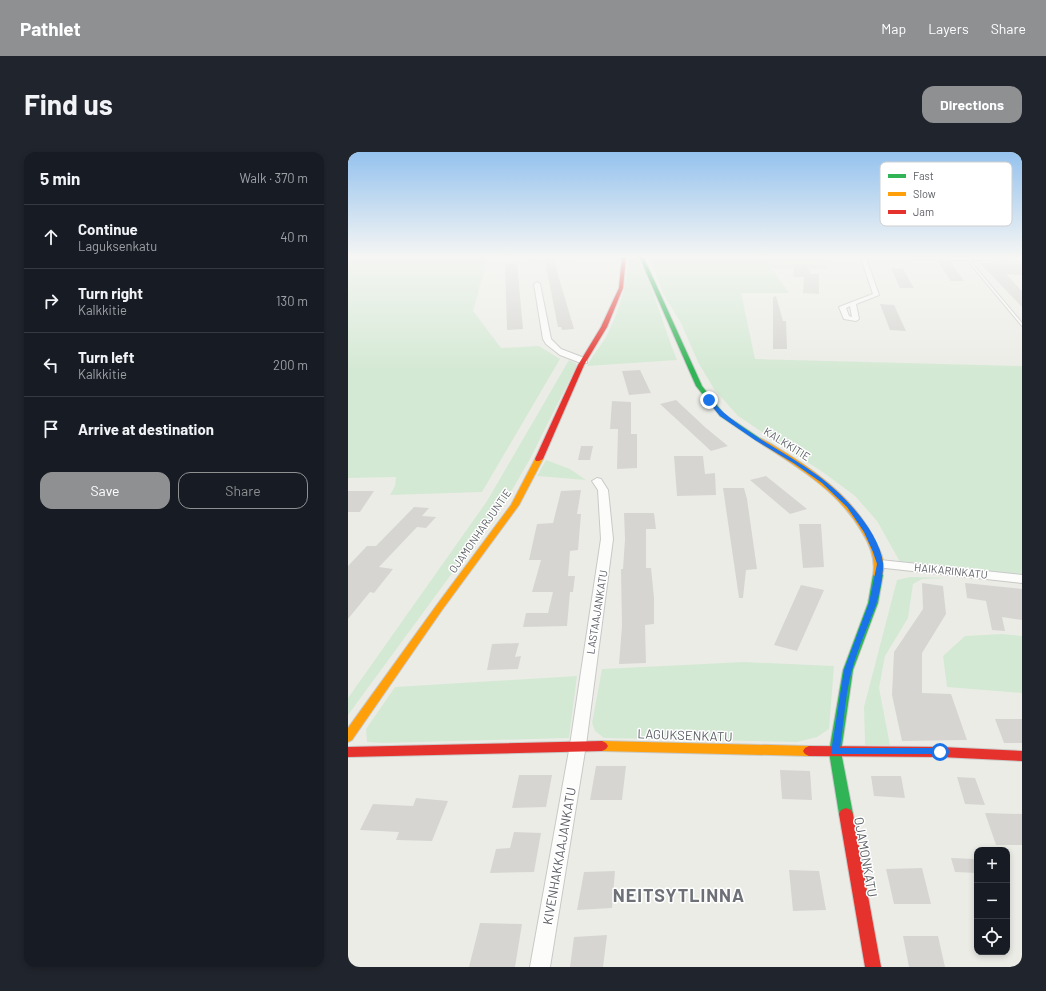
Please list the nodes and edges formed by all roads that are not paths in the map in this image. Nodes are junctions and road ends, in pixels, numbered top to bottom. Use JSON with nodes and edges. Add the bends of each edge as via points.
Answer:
{"nodes":[{"id":1,"x":539,"y":294,"type":"edge"},
{"id":2,"x":618,"y":294,"type":"edge"},
{"id":3,"x":657,"y":294,"type":"edge"},
{"id":4,"x":876,"y":294,"type":"edge"},
{"id":5,"x":996,"y":294,"type":"edge"},
{"id":6,"x":853,"y":303,"type":"dead end"},
{"id":7,"x":1022,"y":325,"type":"edge"},
{"id":8,"x":584,"y":361,"type":"junction"},
{"id":9,"x":597,"y":481,"type":"dead end"},
{"id":10,"x":880,"y":564,"type":"junction"},
{"id":11,"x":1022,"y":579,"type":"edge"},
{"id":12,"x":348,"y":737,"type":"edge"},
{"id":13,"x":578,"y":745,"type":"junction"},
{"id":14,"x":348,"y":752,"type":"edge"},
{"id":15,"x":835,"y":752,"type":"junction"},
{"id":16,"x":1022,"y":756,"type":"edge"},
{"id":17,"x":540,"y":967,"type":"edge"},
{"id":18,"x":873,"y":967,"type":"edge"}],
"edges":[{"from":1,"to":8,"type":"street","via":[[547,339],[551,347]]},
{"from":2,"to":8,"type":"street","name":"OJAMONHARJUNTIE","via":[[604,327]]},
{"from":3,"to":10,"type":"street","name":"KALKKITIE","via":[[699,386],[709,400],[722,415],[824,482],[849,506],[867,532]]},
{"from":4,"to":6,"type":"street"},
{"from":5,"to":7,"type":"lane"},
{"from":8,"to":12,"type":"street","name":"OJAMONHARJUNTIE","via":[[541,456],[515,505]]},
{"from":9,"to":13,"type":"street","name":"LASTAAJANKATU","via":[[604,490],[608,539]]},
{"from":10,"to":11,"type":"street","name":"HAIKARINKATU"},
{"from":10,"to":15,"type":"street","via":[[873,603],[848,670]]},
{"from":13,"to":14,"type":"street","name":"LAGUKSENKATU"},
{"from":13,"to":15,"type":"street","name":"LAGUKSENKATU"},
{"from":13,"to":17,"type":"street","name":"KIVENHAKKAAJANKATU"},
{"from":15,"to":16,"type":"street","name":"LAGUKSENKATU","via":[[940,752]]},
{"from":15,"to":18,"type":"street","name":"OJAMONKATU"}]}
